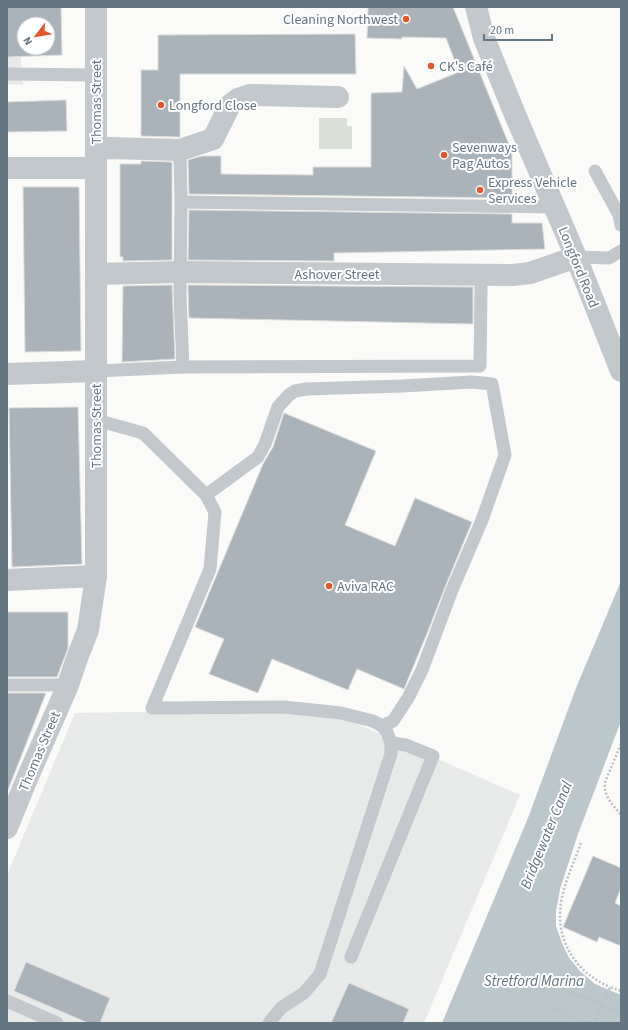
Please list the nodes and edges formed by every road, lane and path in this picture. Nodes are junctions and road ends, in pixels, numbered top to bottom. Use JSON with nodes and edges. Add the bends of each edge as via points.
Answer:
{"nodes":[{"id":1,"x":96,"y":7,"type":"edge"},
{"id":2,"x":476,"y":7,"type":"edge"},
{"id":3,"x":7,"y":74,"type":"edge"},
{"id":4,"x":96,"y":75,"type":"junction"},
{"id":5,"x":338,"y":97,"type":"dead end"},
{"id":6,"x":180,"y":150,"type":"junction"},
{"id":7,"x":96,"y":158,"type":"junction"},
{"id":8,"x":7,"y":168,"type":"edge"},
{"id":9,"x":595,"y":171,"type":"dead end"},
{"id":10,"x":181,"y":202,"type":"junction"},
{"id":11,"x":555,"y":207,"type":"junction"},
{"id":12,"x":620,"y":219,"type":"edge"},
{"id":13,"x":621,"y":252,"type":"edge"},
{"id":14,"x":576,"y":257,"type":"junction"},
{"id":15,"x":180,"y":272,"type":"junction"},
{"id":16,"x":96,"y":274,"type":"junction"},
{"id":17,"x":480,"y":275,"type":"junction"},
{"id":18,"x":183,"y":367,"type":"junction"},
{"id":19,"x":96,"y":371,"type":"junction"},
{"id":20,"x":621,"y":371,"type":"edge"},
{"id":21,"x":7,"y":374,"type":"edge"},
{"id":22,"x":96,"y":420,"type":"junction"},
{"id":23,"x":206,"y":495,"type":"junction"},
{"id":24,"x":7,"y":576,"type":"edge"},
{"id":25,"x":96,"y":576,"type":"junction"},
{"id":26,"x":7,"y":685,"type":"edge"},
{"id":27,"x":68,"y":686,"type":"junction"},
{"id":28,"x":382,"y":726,"type":"junction"},
{"id":29,"x":391,"y":743,"type":"junction"},
{"id":30,"x":621,"y":744,"type":"edge"},
{"id":31,"x":16,"y":781,"type":"edge"},
{"id":32,"x":621,"y":815,"type":"edge"},
{"id":33,"x":7,"y":828,"type":"edge"},
{"id":34,"x":581,"y":843,"type":"dead end"},
{"id":35,"x":351,"y":957,"type":"dead end"},
{"id":36,"x":610,"y":987,"type":"junction"},
{"id":37,"x":563,"y":989,"type":"dead end"},
{"id":38,"x":621,"y":992,"type":"edge"},
{"id":39,"x":7,"y":1001,"type":"edge"},
{"id":40,"x":602,"y":1005,"type":"junction"},
{"id":41,"x":555,"y":1009,"type":"dead end"},
{"id":42,"x":621,"y":1013,"type":"edge"},
{"id":43,"x":57,"y":1023,"type":"edge"},
{"id":44,"x":269,"y":1023,"type":"edge"},
{"id":45,"x":588,"y":1023,"type":"edge"},
{"id":46,"x":595,"y":1023,"type":"edge"}],
"edges":[{"from":1,"to":4,"type":"street","name":"Thomas Street"},
{"from":2,"to":11,"type":"street","name":"Longford Road","via":[[484,38]]},
{"from":3,"to":4,"type":"lane"},
{"from":4,"to":7,"type":"street","name":"Thomas Street"},
{"from":5,"to":6,"type":"street","via":[[250,95],[238,99],[230,105],[212,139]]},
{"from":6,"to":7,"type":"street","via":[[110,148]]},
{"from":6,"to":10,"type":"lane"},
{"from":7,"to":8,"type":"street"},
{"from":7,"to":16,"type":"street","name":"Thomas Street"},
{"from":9,"to":12,"type":"lane"},
{"from":10,"to":11,"type":"lane"},
{"from":10,"to":15,"type":"lane"},
{"from":11,"to":14,"type":"street","name":"Longford Road"},
{"from":13,"to":14,"type":"lane","via":[[609,258]]},
{"from":14,"to":17,"type":"street","name":"Ashover Street","via":[[530,273]]},
{"from":14,"to":20,"type":"street","name":"Longford Road"},
{"from":15,"to":16,"type":"street","name":"Ashover Street"},
{"from":15,"to":17,"type":"street","name":"Ashover Street"},
{"from":15,"to":18,"type":"lane"},
{"from":16,"to":19,"type":"street","name":"Thomas Street"},
{"from":17,"to":18,"type":"lane","via":[[480,366]]},
{"from":18,"to":19,"type":"lane"},
{"from":19,"to":21,"type":"street"},
{"from":19,"to":22,"type":"street","name":"Thomas Street"},
{"from":22,"to":23,"type":"lane","via":[[143,433]]},
{"from":22,"to":25,"type":"street","name":"Thomas Street"},
{"from":23,"to":28,"type":"lane","via":[[215,512],[210,569],[152,708],[284,707],[341,713],[373,721]]},
{"from":23,"to":28,"type":"lane","via":[[258,456],[278,407],[295,391],[472,382],[492,384],[505,455],[422,670],[393,721]]},
{"from":24,"to":25,"type":"street"},
{"from":25,"to":27,"type":"street","name":"Thomas Street","via":[[88,630]]},
{"from":26,"to":27,"type":"lane"},
{"from":27,"to":31,"type":"street","name":"Thomas Street"},
{"from":28,"to":29,"type":"lane"},
{"from":29,"to":35,"type":"lane","via":[[406,745],[433,756]]},
{"from":29,"to":44,"type":"lane","via":[[391,754],[320,974],[304,993],[281,1008]]},
{"from":30,"to":32,"type":"path","via":[[604,788],[608,799]]},
{"from":31,"to":33,"type":"street","name":"Thomas Street"},
{"from":34,"to":36,"type":"path","via":[[560,909],[564,938],[578,965],[599,982]]},
{"from":36,"to":38,"type":"path"},
{"from":36,"to":40,"type":"path"},
{"from":37,"to":40,"type":"path"},
{"from":39,"to":43,"type":"lane"},
{"from":40,"to":42,"type":"path"},
{"from":40,"to":46,"type":"path"},
{"from":41,"to":45,"type":"path"}]}
